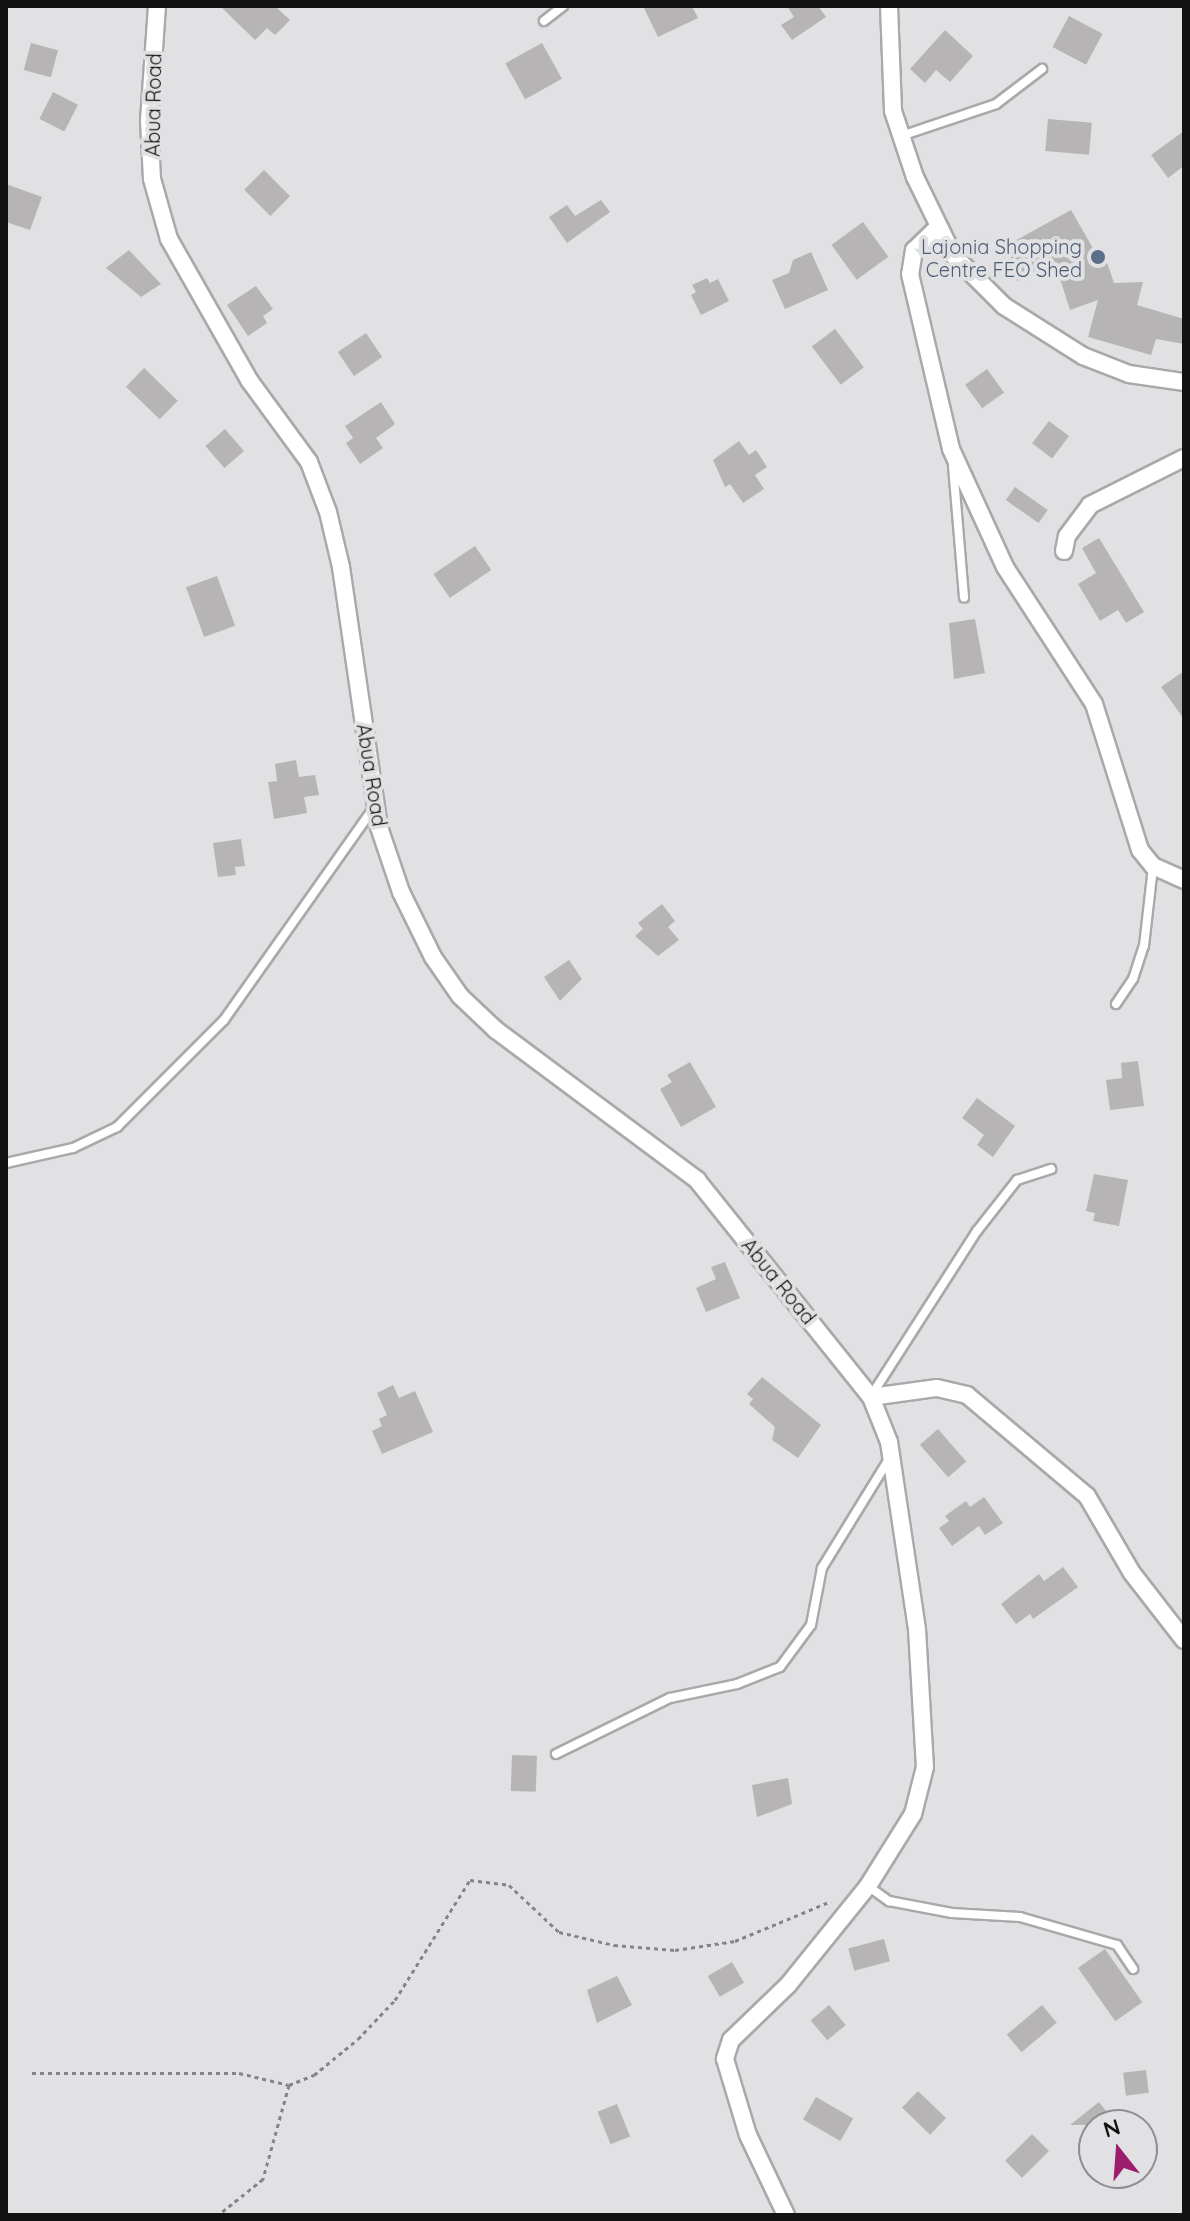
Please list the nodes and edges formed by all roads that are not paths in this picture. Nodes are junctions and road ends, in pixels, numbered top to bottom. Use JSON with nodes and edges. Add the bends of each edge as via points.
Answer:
{"nodes":[{"id":1,"x":157,"y":6,"type":"edge"},
{"id":2,"x":563,"y":6,"type":"edge"},
{"id":3,"x":889,"y":6,"type":"edge"},
{"id":4,"x":544,"y":21,"type":"dead end"},
{"id":5,"x":1042,"y":69,"type":"dead end"},
{"id":6,"x":900,"y":136,"type":"junction"},
{"id":7,"x":937,"y":228,"type":"junction"},
{"id":8,"x":1184,"y":382,"type":"edge"},
{"id":9,"x":951,"y":449,"type":"junction"},
{"id":10,"x":1184,"y":458,"type":"edge"},
{"id":11,"x":1064,"y":551,"type":"dead end"},
{"id":12,"x":964,"y":598,"type":"dead end"},
{"id":13,"x":375,"y":806,"type":"junction"},
{"id":14,"x":1153,"y":866,"type":"junction"},
{"id":15,"x":1184,"y":880,"type":"edge"},
{"id":16,"x":1116,"y":1004,"type":"dead end"},
{"id":17,"x":6,"y":1163,"type":"edge"},
{"id":18,"x":1051,"y":1169,"type":"dead end"},
{"id":19,"x":871,"y":1397,"type":"junction"},
{"id":20,"x":891,"y":1456,"type":"junction"},
{"id":21,"x":1184,"y":1640,"type":"edge"},
{"id":22,"x":556,"y":1754,"type":"dead end"},
{"id":23,"x":868,"y":1886,"type":"junction"},
{"id":24,"x":1133,"y":1969,"type":"dead end"},
{"id":25,"x":786,"y":2215,"type":"edge"}],
"edges":[{"from":1,"to":13,"type":"street","name":"Abua Road","via":[[149,120],[152,179],[169,239],[249,380],[309,462],[328,512],[341,567]]},
{"from":2,"to":4,"type":"lane"},
{"from":3,"to":6,"type":"street","via":[[890,91]]},
{"from":5,"to":6,"type":"lane","via":[[996,104]]},
{"from":6,"to":7,"type":"street"},
{"from":7,"to":8,"type":"street","via":[[975,279],[1035,330],[1129,374]]},
{"from":7,"to":9,"type":"street","via":[[914,250],[910,274]]},
{"from":9,"to":12,"type":"lane"},
{"from":9,"to":14,"type":"street","via":[[1005,567],[1094,704],[1134,837]]},
{"from":10,"to":11,"type":"street","via":[[1090,505],[1067,536]]},
{"from":13,"to":17,"type":"lane","via":[[224,1020],[117,1127],[73,1148]]},
{"from":13,"to":19,"type":"street","name":"Abua Road","via":[[401,892],[433,957],[460,996],[565,1084],[648,1138],[697,1180]]},
{"from":14,"to":15,"type":"street"},
{"from":14,"to":16,"type":"lane","via":[[1144,946],[1133,979]]},
{"from":18,"to":19,"type":"lane","via":[[1017,1180],[953,1267]]},
{"from":19,"to":20,"type":"street","name":"Abua Road"},
{"from":19,"to":21,"type":"street","via":[[937,1388],[967,1395],[1087,1496],[1132,1573]]},
{"from":20,"to":22,"type":"lane","via":[[822,1568],[811,1625],[780,1667],[737,1684],[670,1698]]},
{"from":20,"to":23,"type":"street","name":"Abua Road","via":[[917,1629],[925,1767],[913,1814]]},
{"from":23,"to":24,"type":"lane","via":[[889,1901],[952,1913],[1020,1917],[1117,1945]]},
{"from":23,"to":25,"type":"street","name":"Abua Road","via":[[788,1985],[731,2040],[725,2059],[748,2135]]}]}
